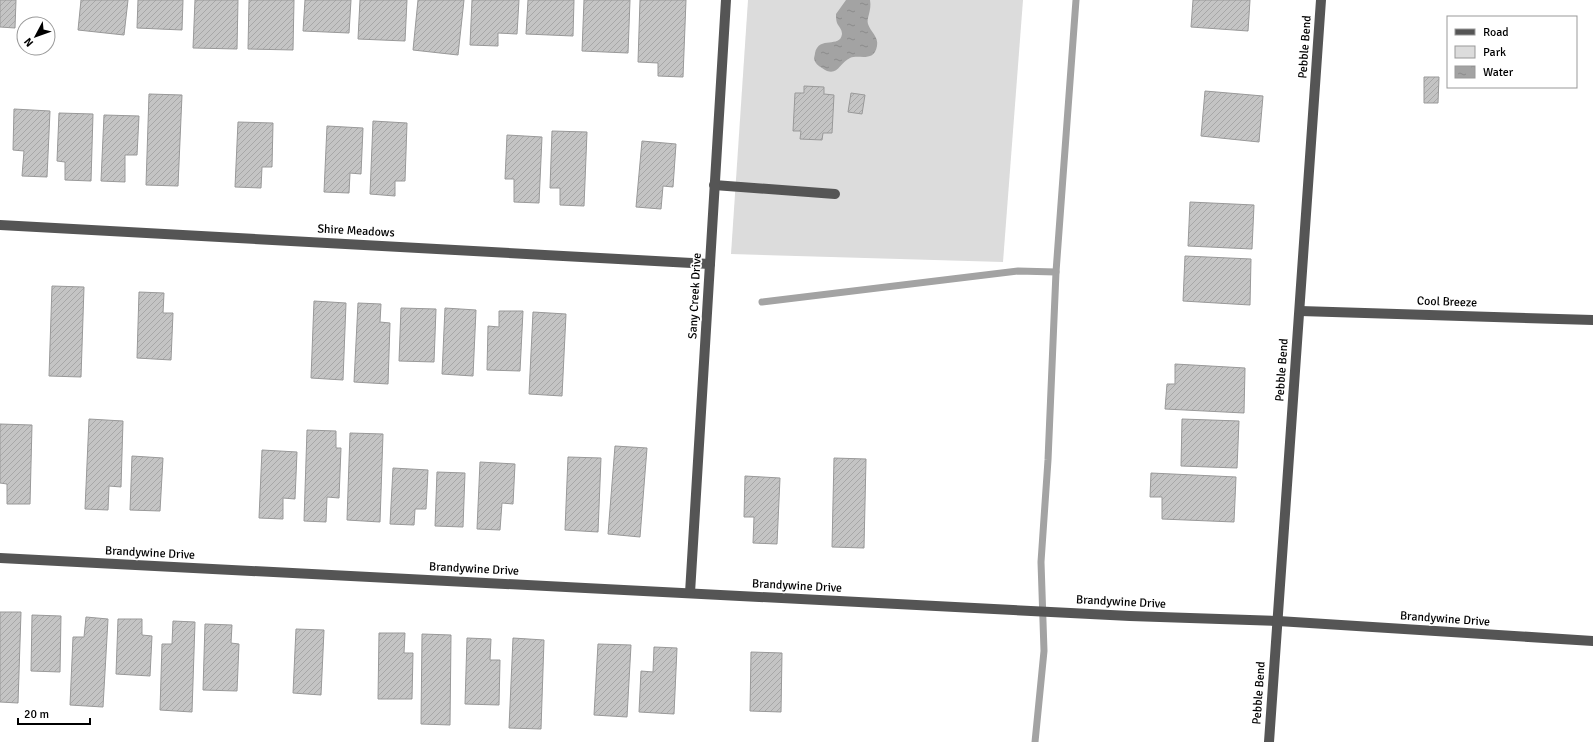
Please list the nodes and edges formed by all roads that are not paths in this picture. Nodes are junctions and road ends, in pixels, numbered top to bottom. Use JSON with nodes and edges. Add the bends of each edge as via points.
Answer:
{"nodes":[{"id":1,"x":726,"y":0,"type":"edge"},
{"id":2,"x":1321,"y":0,"type":"edge"},
{"id":3,"x":714,"y":185,"type":"junction"},
{"id":4,"x":835,"y":194,"type":"dead end"},
{"id":5,"x":0,"y":225,"type":"edge"},
{"id":6,"x":710,"y":264,"type":"junction"},
{"id":7,"x":1300,"y":311,"type":"junction"},
{"id":8,"x":1593,"y":320,"type":"edge"},
{"id":9,"x":0,"y":558,"type":"edge"},
{"id":10,"x":690,"y":593,"type":"junction"},
{"id":11,"x":1278,"y":621,"type":"junction"},
{"id":12,"x":1593,"y":641,"type":"edge"},
{"id":13,"x":1269,"y":742,"type":"edge"}],
"edges":[{"from":1,"to":3,"type":"street","name":"Sany Creek Drive"},
{"from":2,"to":7,"type":"street","name":"Pebble Bend"},
{"from":3,"to":4,"type":"street"},
{"from":3,"to":6,"type":"street","name":"Sany Creek Drive"},
{"from":5,"to":6,"type":"street","name":"Shire Meadows"},
{"from":6,"to":10,"type":"street","name":"Sany Creek Drive"},
{"from":7,"to":8,"type":"street","name":"Cool Breeze"},
{"from":7,"to":11,"type":"street","name":"Pebble Bend"},
{"from":9,"to":10,"type":"street","name":"Brandywine Drive"},
{"from":10,"to":11,"type":"street","name":"Brandywine Drive","via":[[1130,616]]},
{"from":11,"to":12,"type":"street","name":"Brandywine Drive"},
{"from":11,"to":13,"type":"street","name":"Pebble Bend"}]}
